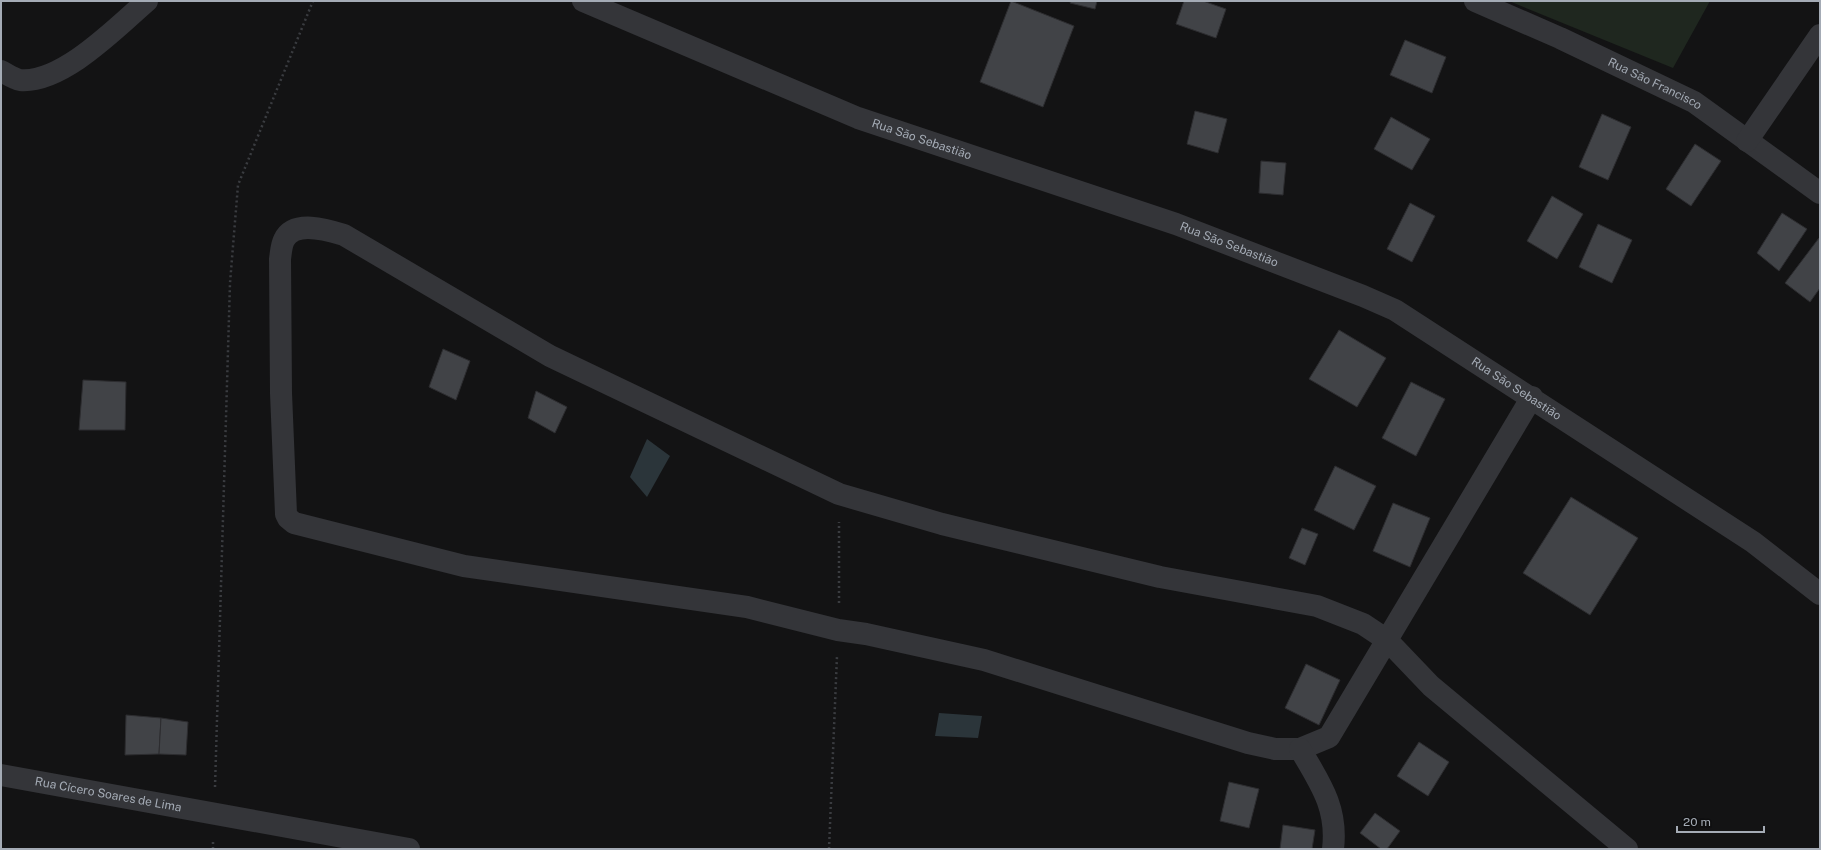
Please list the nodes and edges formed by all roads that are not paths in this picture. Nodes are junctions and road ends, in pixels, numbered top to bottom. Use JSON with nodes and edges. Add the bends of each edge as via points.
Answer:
{"nodes":[{"id":1,"x":147,"y":1,"type":"edge"},
{"id":2,"x":583,"y":1,"type":"edge"},
{"id":3,"x":1475,"y":1,"type":"edge"},
{"id":4,"x":1820,"y":35,"type":"edge"},
{"id":5,"x":1,"y":71,"type":"edge"},
{"id":6,"x":1747,"y":141,"type":"junction"},
{"id":7,"x":1820,"y":193,"type":"edge"},
{"id":8,"x":1532,"y":398,"type":"junction"},
{"id":9,"x":1820,"y":594,"type":"edge"},
{"id":10,"x":1387,"y":640,"type":"junction"},
{"id":11,"x":1300,"y":749,"type":"junction"},
{"id":12,"x":1,"y":775,"type":"edge"},
{"id":13,"x":409,"y":849,"type":"edge"},
{"id":14,"x":1333,"y":849,"type":"edge"},
{"id":15,"x":1627,"y":849,"type":"edge"}],
"edges":[{"from":1,"to":5,"type":"street","via":[[78,59],[55,73],[36,79],[19,80]]},
{"from":2,"to":8,"type":"street","name":"Rua São Sebastião","via":[[858,118],[1176,224],[1363,296],[1395,310]]},
{"from":3,"to":6,"type":"street","name":"Rua São Francisco","via":[[1694,102]]},
{"from":4,"to":6,"type":"street"},
{"from":6,"to":7,"type":"street","name":"Rua São Francisco"},
{"from":8,"to":9,"type":"street","name":"Rua São Sebastião","via":[[1753,542]]},
{"from":8,"to":10,"type":"street"},
{"from":10,"to":11,"type":"street","via":[[1329,737]]},
{"from":10,"to":11,"type":"street","via":[[1363,624],[1317,606],[1160,577],[942,524],[839,494],[550,356],[344,235],[316,228],[302,229],[293,232],[284,240],[280,259],[281,393],[288,518],[306,527],[464,566],[747,607],[838,630],[984,660],[1248,743],[1275,749]]},
{"from":10,"to":15,"type":"street","via":[[1432,686]]},
{"from":11,"to":14,"type":"street","via":[[1331,807],[1334,823]]},
{"from":12,"to":13,"type":"street","name":"Rua Cícero Soares de Lima"}]}
